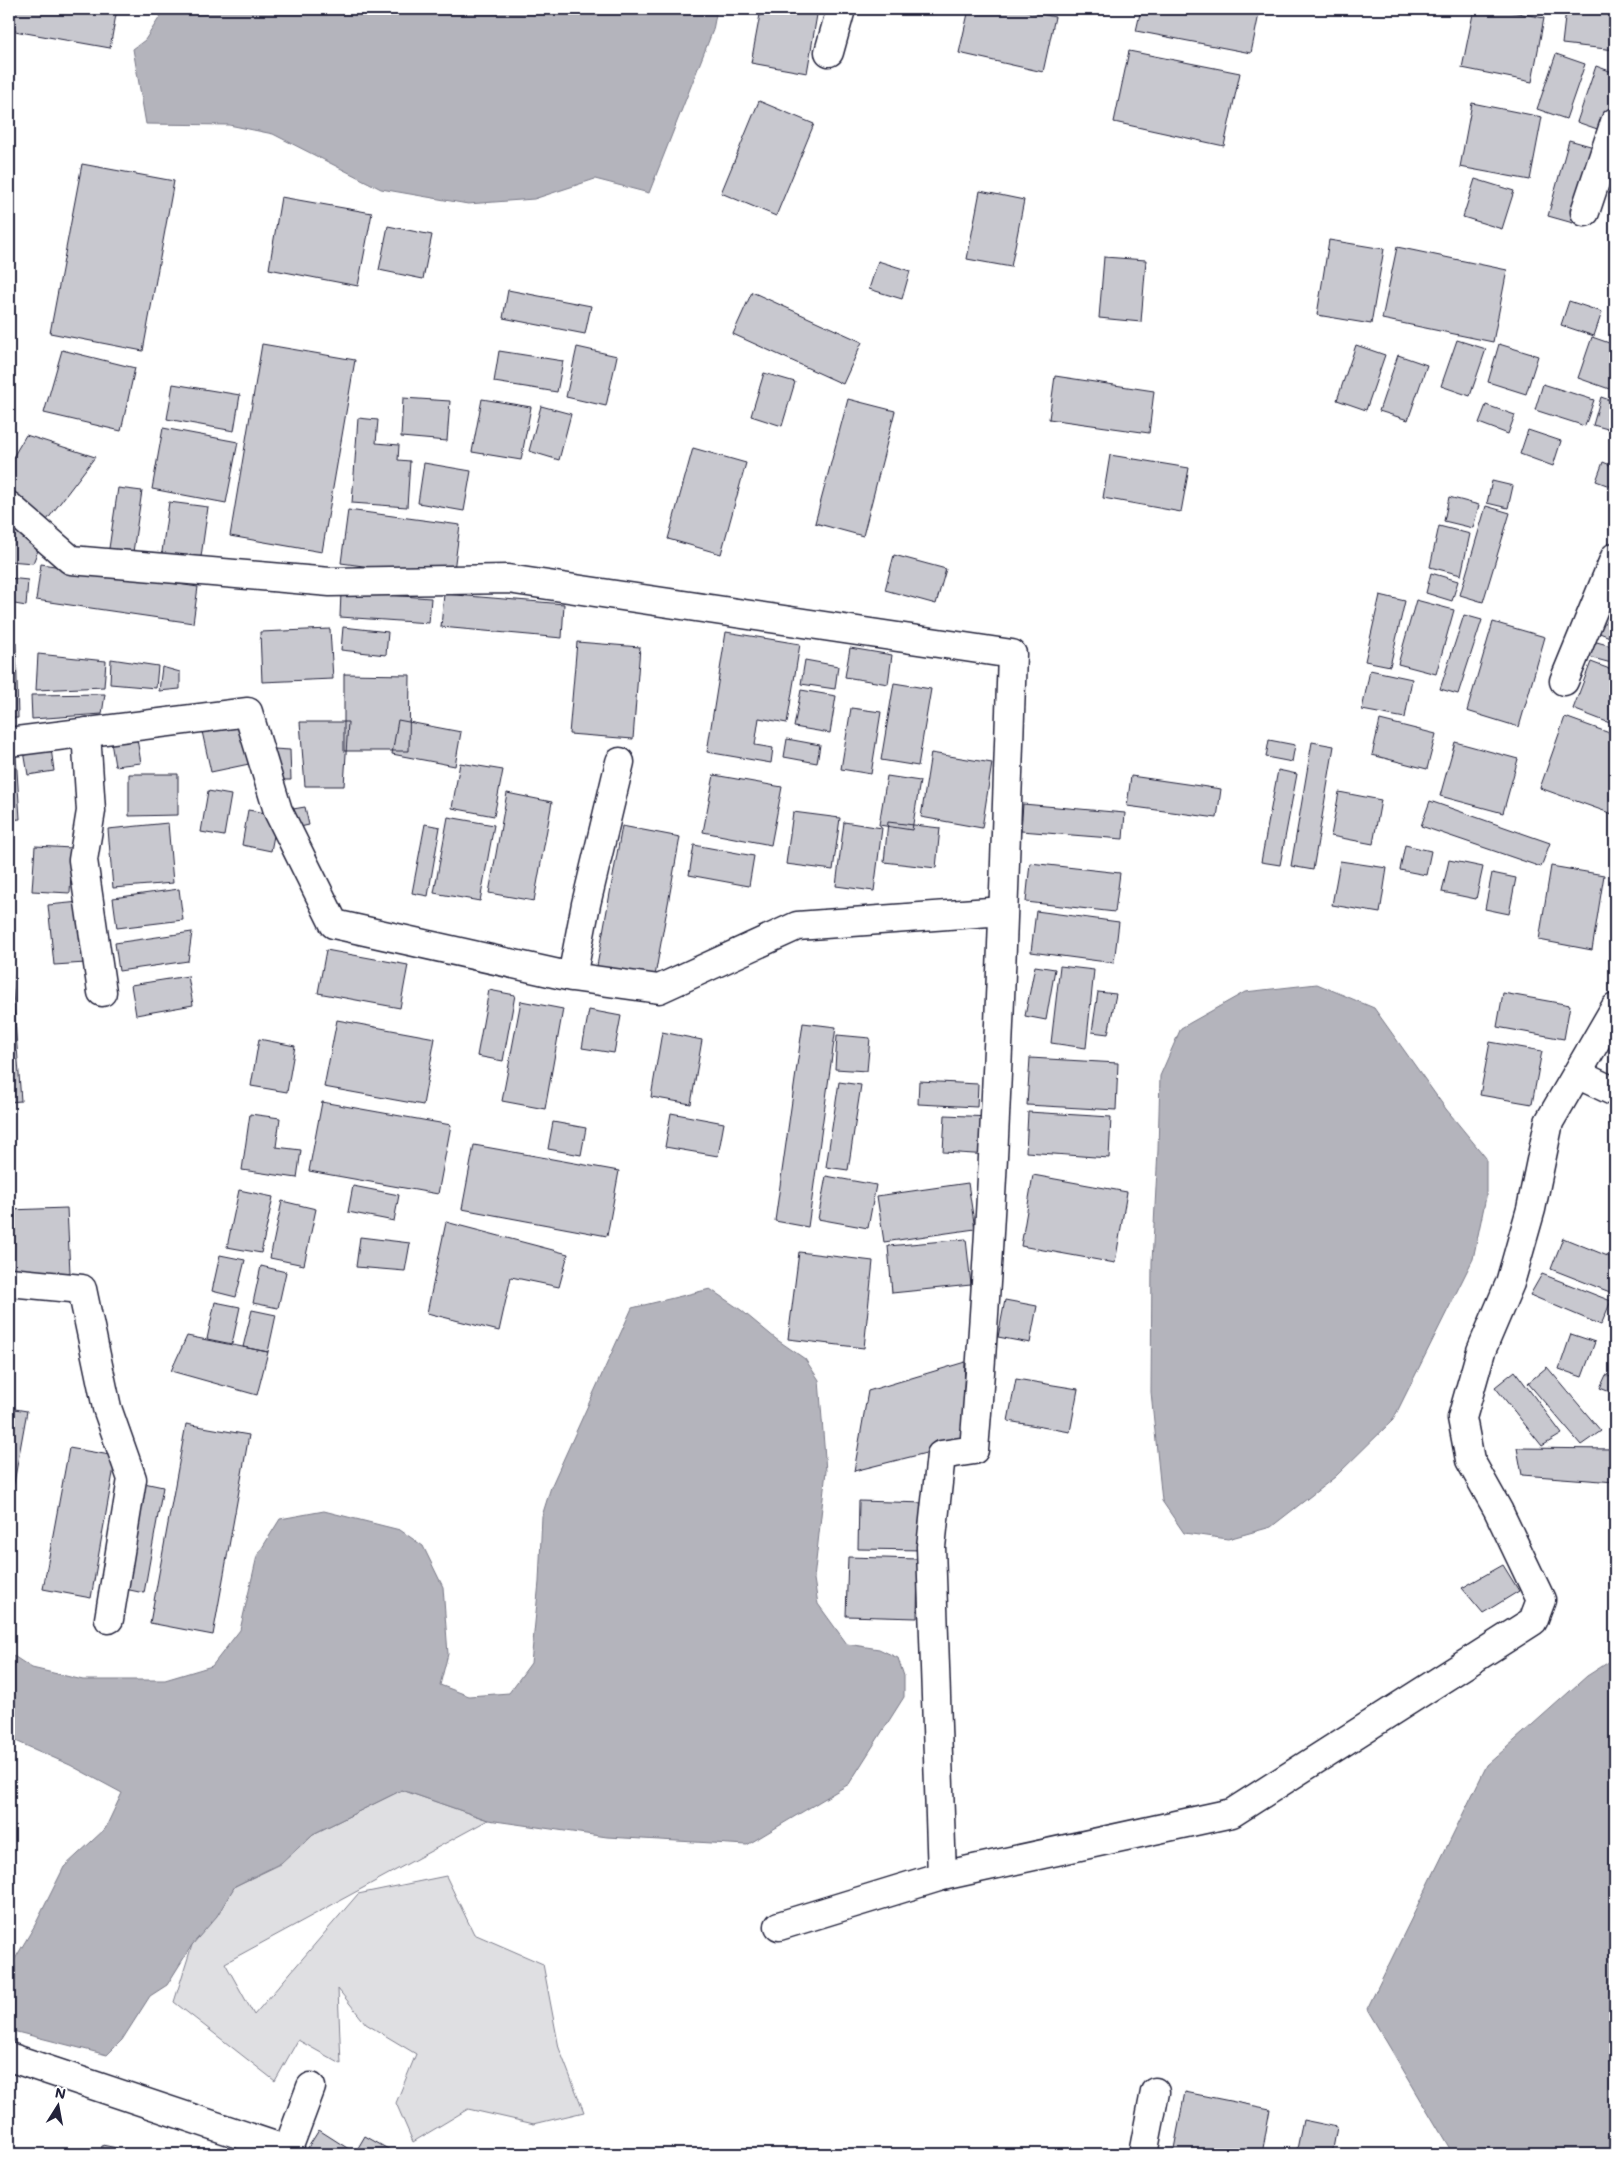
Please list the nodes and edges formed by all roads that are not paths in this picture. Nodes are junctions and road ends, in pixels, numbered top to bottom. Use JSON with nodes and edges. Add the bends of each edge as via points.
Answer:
{"nodes":[{"id":1,"x":841,"y":9,"type":"edge"},
{"id":2,"x":830,"y":52,"type":"dead end"},
{"id":3,"x":1615,"y":122,"type":"edge"},
{"id":4,"x":1585,"y":212,"type":"dead end"},
{"id":5,"x":9,"y":506,"type":"edge"},
{"id":6,"x":1615,"y":557,"type":"edge"},
{"id":7,"x":1564,"y":681,"type":"dead end"},
{"id":8,"x":86,"y":732,"type":"junction"},
{"id":9,"x":9,"y":742,"type":"edge"},
{"id":10,"x":620,"y":762,"type":"dead end"},
{"id":11,"x":1003,"y":911,"type":"junction"},
{"id":12,"x":572,"y":977,"type":"junction"},
{"id":13,"x":102,"y":992,"type":"dead end"},
{"id":14,"x":1615,"y":1008,"type":"edge"},
{"id":15,"x":1577,"y":1074,"type":"junction"},
{"id":16,"x":1615,"y":1092,"type":"edge"},
{"id":17,"x":9,"y":1282,"type":"edge"},
{"id":18,"x":109,"y":1619,"type":"dead end"},
{"id":19,"x":942,"y":1876,"type":"junction"},
{"id":20,"x":779,"y":1926,"type":"dead end"},
{"id":21,"x":9,"y":2057,"type":"edge"},
{"id":22,"x":311,"y":2087,"type":"dead end"},
{"id":23,"x":1155,"y":2092,"type":"dead end"},
{"id":24,"x":286,"y":2152,"type":"edge"},
{"id":25,"x":1143,"y":2154,"type":"edge"}],
"edges":[{"from":1,"to":2,"type":"street"},
{"from":3,"to":4,"type":"street"},
{"from":5,"to":11,"type":"street","via":[[70,560],[330,582],[508,579],[1012,654]]},
{"from":6,"to":7,"type":"street"},
{"from":8,"to":9,"type":"street"},
{"from":8,"to":12,"type":"street","via":[[248,712],[278,811],[334,924]]},
{"from":8,"to":13,"type":"street","via":[[91,811],[83,860]]},
{"from":10,"to":12,"type":"street"},
{"from":11,"to":12,"type":"street","via":[[797,926],[659,989]]},
{"from":11,"to":19,"type":"street","via":[[984,1329],[974,1450],[941,1455],[931,1547]]},
{"from":14,"to":15,"type":"street"},
{"from":15,"to":16,"type":"street"},
{"from":15,"to":19,"type":"street","via":[[1549,1122],[1531,1209],[1510,1283],[1481,1351],[1462,1418],[1470,1460],[1541,1600],[1533,1621],[1232,1813]]},
{"from":17,"to":18,"type":"street","via":[[82,1289],[107,1408],[132,1479]]},
{"from":19,"to":20,"type":"street"},
{"from":21,"to":24,"type":"street"},
{"from":22,"to":24,"type":"street"},
{"from":23,"to":25,"type":"street"}]}
